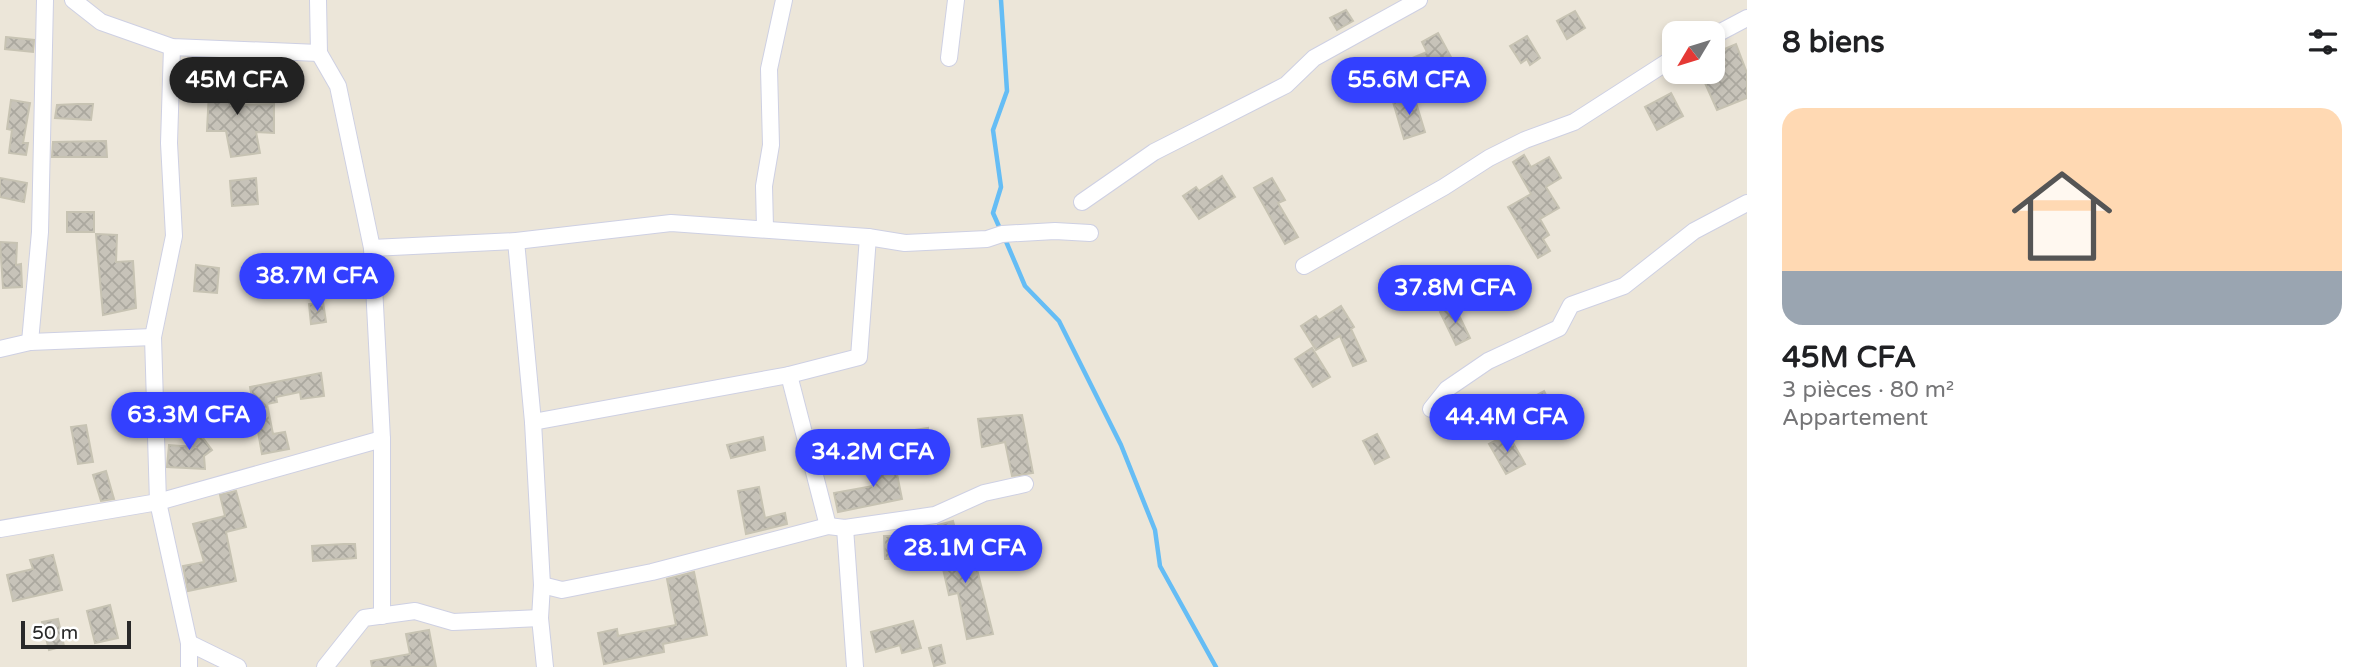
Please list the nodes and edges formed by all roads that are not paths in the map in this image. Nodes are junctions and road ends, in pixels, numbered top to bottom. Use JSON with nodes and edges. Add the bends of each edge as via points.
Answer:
{"nodes":[{"id":1,"x":45,"y":0,"type":"edge"},
{"id":2,"x":73,"y":0,"type":"edge"},
{"id":3,"x":318,"y":0,"type":"edge"},
{"id":4,"x":785,"y":0,"type":"edge"},
{"id":5,"x":956,"y":0,"type":"edge"},
{"id":6,"x":1419,"y":0,"type":"edge"},
{"id":7,"x":1747,"y":18,"type":"edge"},
{"id":8,"x":1726,"y":29,"type":"edge"},
{"id":9,"x":172,"y":47,"type":"junction"},
{"id":10,"x":319,"y":53,"type":"junction"},
{"id":11,"x":949,"y":58,"type":"dead end"},
{"id":12,"x":1662,"y":65,"type":"edge"},
{"id":13,"x":1082,"y":202,"type":"dead end"},
{"id":14,"x":1747,"y":203,"type":"edge"},
{"id":15,"x":765,"y":228,"type":"junction"},
{"id":16,"x":1090,"y":233,"type":"dead end"},
{"id":17,"x":868,"y":237,"type":"junction"},
{"id":18,"x":516,"y":241,"type":"junction"},
{"id":19,"x":372,"y":248,"type":"junction"},
{"id":20,"x":1304,"y":266,"type":"dead end"},
{"id":21,"x":153,"y":337,"type":"junction"},
{"id":22,"x":30,"y":342,"type":"junction"},
{"id":23,"x":0,"y":349,"type":"edge"},
{"id":24,"x":789,"y":375,"type":"junction"},
{"id":25,"x":1431,"y":409,"type":"dead end"},
{"id":26,"x":533,"y":422,"type":"junction"},
{"id":27,"x":382,"y":439,"type":"junction"},
{"id":28,"x":1025,"y":484,"type":"dead end"},
{"id":29,"x":158,"y":502,"type":"junction"},
{"id":30,"x":828,"y":526,"type":"junction"},
{"id":31,"x":845,"y":528,"type":"junction"},
{"id":32,"x":0,"y":529,"type":"edge"},
{"id":33,"x":542,"y":585,"type":"junction"},
{"id":34,"x":382,"y":616,"type":"junction"},
{"id":35,"x":540,"y":618,"type":"junction"},
{"id":36,"x":189,"y":643,"type":"junction"},
{"id":37,"x":189,"y":667,"type":"edge"},
{"id":38,"x":238,"y":667,"type":"edge"},
{"id":39,"x":325,"y":667,"type":"edge"},
{"id":40,"x":545,"y":667,"type":"edge"},
{"id":41,"x":855,"y":667,"type":"edge"}],
"edges":[{"from":1,"to":22,"type":"street","via":[[40,232]]},
{"from":2,"to":9,"type":"street","via":[[101,22]]},
{"from":3,"to":10,"type":"street"},
{"from":4,"to":15,"type":"street","via":[[769,69],[771,145],[764,186]]},
{"from":5,"to":11,"type":"street"},
{"from":6,"to":13,"type":"street","via":[[1314,58],[1286,85],[1154,152]]},
{"from":7,"to":8,"type":"street"},
{"from":9,"to":10,"type":"street"},
{"from":9,"to":21,"type":"street","via":[[169,143],[174,236]]},
{"from":10,"to":19,"type":"street","via":[[338,86]]},
{"from":12,"to":20,"type":"street","via":[[1574,122],[1489,158]]},
{"from":14,"to":25,"type":"street","via":[[1694,231],[1624,286],[1571,305],[1559,328],[1488,361],[1447,389]]},
{"from":15,"to":17,"type":"street"},
{"from":15,"to":18,"type":"street","via":[[671,223]]},
{"from":16,"to":17,"type":"street","via":[[1002,234],[987,240],[905,243]]},
{"from":17,"to":24,"type":"street","via":[[859,357]]},
{"from":18,"to":19,"type":"street"},
{"from":18,"to":26,"type":"street"},
{"from":19,"to":27,"type":"street"},
{"from":21,"to":22,"type":"street"},
{"from":21,"to":29,"type":"street"},
{"from":22,"to":23,"type":"street"},
{"from":24,"to":26,"type":"street"},
{"from":24,"to":30,"type":"street"},
{"from":26,"to":33,"type":"street"},
{"from":27,"to":29,"type":"street"},
{"from":27,"to":34,"type":"street"},
{"from":28,"to":31,"type":"street","via":[[984,492],[935,515]]},
{"from":29,"to":32,"type":"street"},
{"from":29,"to":36,"type":"street"},
{"from":30,"to":31,"type":"street"},
{"from":30,"to":33,"type":"street","via":[[653,572],[562,590]]},
{"from":31,"to":41,"type":"street"},
{"from":33,"to":35,"type":"street"},
{"from":34,"to":35,"type":"street","via":[[415,611],[453,622]]},
{"from":34,"to":39,"type":"street","via":[[364,618]]},
{"from":35,"to":40,"type":"street"},
{"from":36,"to":37,"type":"street"},
{"from":36,"to":38,"type":"street"}]}
